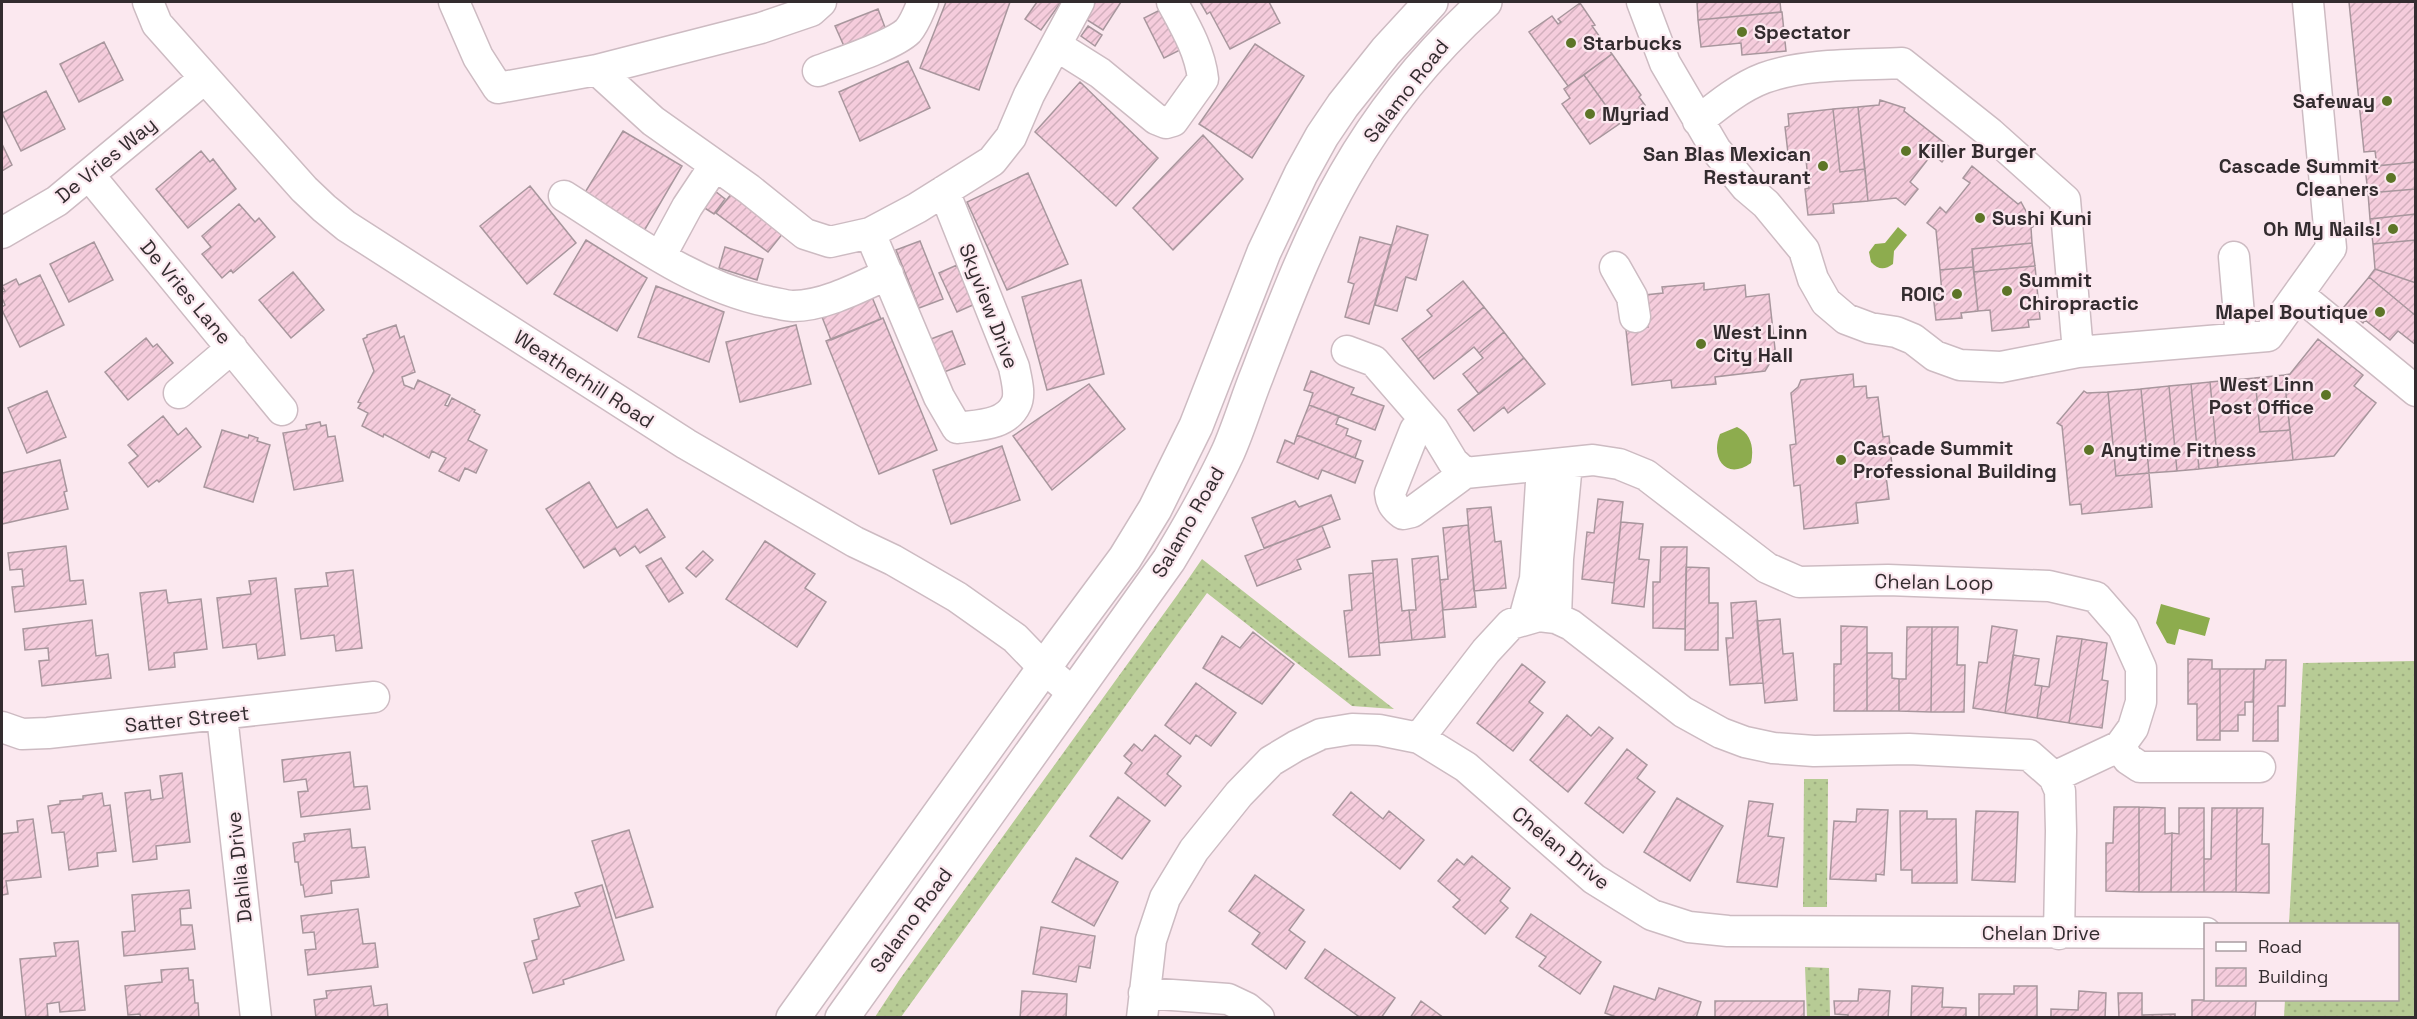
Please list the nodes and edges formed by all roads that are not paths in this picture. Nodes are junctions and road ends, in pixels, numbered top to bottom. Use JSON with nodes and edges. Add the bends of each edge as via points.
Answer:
{"nodes":[{"id":1,"x":148,"y":2,"type":"edge"},
{"id":2,"x":454,"y":2,"type":"edge"},
{"id":3,"x":821,"y":2,"type":"edge"},
{"id":4,"x":923,"y":2,"type":"edge"},
{"id":5,"x":1079,"y":2,"type":"edge"},
{"id":6,"x":1172,"y":2,"type":"edge"},
{"id":7,"x":1431,"y":2,"type":"edge"},
{"id":8,"x":1485,"y":2,"type":"edge"},
{"id":9,"x":1642,"y":2,"type":"edge"},
{"id":10,"x":2308,"y":2,"type":"edge"},
{"id":11,"x":1057,"y":46,"type":"junction"},
{"id":12,"x":597,"y":70,"type":"junction"},
{"id":13,"x":818,"y":71,"type":"dead end"},
{"id":14,"x":205,"y":78,"type":"junction"},
{"id":15,"x":1698,"y":121,"type":"junction"},
{"id":16,"x":715,"y":165,"type":"junction"},
{"id":17,"x":89,"y":175,"type":"junction"},
{"id":18,"x":944,"y":191,"type":"junction"},
{"id":19,"x":564,"y":196,"type":"dead end"},
{"id":20,"x":870,"y":232,"type":"junction"},
{"id":21,"x":2,"y":233,"type":"edge"},
{"id":22,"x":660,"y":257,"type":"junction"},
{"id":23,"x":2234,"y":257,"type":"dead end"},
{"id":24,"x":1615,"y":267,"type":"dead end"},
{"id":25,"x":888,"y":274,"type":"junction"},
{"id":26,"x":2298,"y":294,"type":"junction"},
{"id":27,"x":1635,"y":317,"type":"dead end"},
{"id":28,"x":2241,"y":338,"type":"junction"},
{"id":29,"x":232,"y":348,"type":"junction"},
{"id":30,"x":1347,"y":351,"type":"dead end"},
{"id":31,"x":2078,"y":352,"type":"junction"},
{"id":32,"x":2415,"y":391,"type":"edge"},
{"id":33,"x":179,"y":393,"type":"dead end"},
{"id":34,"x":282,"y":410,"type":"dead end"},
{"id":35,"x":1425,"y":421,"type":"junction"},
{"id":36,"x":1554,"y":464,"type":"junction"},
{"id":37,"x":1465,"y":472,"type":"junction"},
{"id":38,"x":1557,"y":618,"type":"junction"},
{"id":39,"x":1524,"y":619,"type":"junction"},
{"id":40,"x":1044,"y":668,"type":"junction"},
{"id":41,"x":1073,"y":693,"type":"junction"},
{"id":42,"x":374,"y":698,"type":"dead end"},
{"id":43,"x":222,"y":716,"type":"junction"},
{"id":44,"x":2,"y":729,"type":"edge"},
{"id":45,"x":1419,"y":738,"type":"junction"},
{"id":46,"x":2120,"y":746,"type":"junction"},
{"id":47,"x":2260,"y":768,"type":"dead end"},
{"id":48,"x":2054,"y":777,"type":"junction"},
{"id":49,"x":2204,"y":933,"type":"edge"},
{"id":50,"x":2059,"y":934,"type":"junction"},
{"id":51,"x":1143,"y":1005,"type":"edge"},
{"id":52,"x":256,"y":1017,"type":"edge"},
{"id":53,"x":793,"y":1017,"type":"edge"},
{"id":54,"x":842,"y":1017,"type":"edge"},
{"id":55,"x":1259,"y":1017,"type":"edge"}],
"edges":[{"from":1,"to":14,"type":"street","name":"Weatherhill Road","via":[[157,24]]},
{"from":2,"to":12,"type":"street","via":[[478,57],[498,88]]},
{"from":3,"to":12,"type":"street","via":[[811,11],[761,28]]},
{"from":4,"to":13,"type":"street","via":[[907,32]]},
{"from":5,"to":11,"type":"street"},
{"from":6,"to":11,"type":"street","via":[[1189,32],[1203,79],[1173,121],[1156,119],[1100,73]]},
{"from":7,"to":40,"type":"main road","name":"Salamo Road","via":[[1368,72],[1322,136],[1268,244],[1196,426],[1164,493],[1125,558]]},
{"from":8,"to":41,"type":"main road","name":"Salamo Road","via":[[1424,63],[1373,129],[1345,176],[1298,274],[1228,451],[1204,499],[1154,583]]},
{"from":9,"to":15,"type":"street","via":[[1665,63]]},
{"from":10,"to":26,"type":"street","via":[[2331,248]]},
{"from":11,"to":18,"type":"street","via":[[1011,137],[992,161]]},
{"from":12,"to":16,"type":"street","via":[[653,121]]},
{"from":14,"to":17,"type":"street","name":"De Vries Way"},
{"from":14,"to":40,"type":"street","name":"Weatherhill Road","via":[[304,189],[346,226],[686,444],[957,597],[1015,638]]},
{"from":15,"to":31,"type":"street","via":[[1746,187],[1766,204],[1804,250],[1813,279],[1826,302],[1846,318],[1913,339],[1935,356],[1960,365],[2001,367]]},
{"from":15,"to":31,"type":"street","via":[[1764,78],[1828,67],[1902,63],[1990,133],[2065,200]]},
{"from":16,"to":20,"type":"street","via":[[805,234],[830,242]]},
{"from":16,"to":22,"type":"street"},
{"from":17,"to":21,"type":"street","name":"De Vries Way","via":[[44,210]]},
{"from":17,"to":29,"type":"street","name":"De Vries Lane"},
{"from":18,"to":20,"type":"street"},
{"from":18,"to":25,"type":"street","name":"Skyview Drive","via":[[1014,367],[1017,404],[1003,419],[957,428],[939,398]]},
{"from":19,"to":22,"type":"street"},
{"from":20,"to":25,"type":"street","name":"Skyview Drive"},
{"from":22,"to":25,"type":"street","via":[[752,298],[793,306],[832,298]]},
{"from":23,"to":28,"type":"street"},
{"from":24,"to":27,"type":"street","via":[[1632,297]]},
{"from":26,"to":28,"type":"street","via":[[2268,336]]},
{"from":26,"to":32,"type":"street"},
{"from":28,"to":31,"type":"street"},
{"from":29,"to":33,"type":"street"},
{"from":29,"to":34,"type":"street","name":"De Vries Lane"},
{"from":30,"to":35,"type":"street","via":[[1374,361]]},
{"from":35,"to":37,"type":"street","via":[[1453,462]]},
{"from":35,"to":37,"type":"street","via":[[1415,430],[1390,493],[1395,508],[1403,514],[1412,512]]},
{"from":36,"to":37,"type":"street","name":"Chelan Loop"},
{"from":36,"to":38,"type":"street"},
{"from":36,"to":39,"type":"street","via":[[1535,579]]},
{"from":36,"to":46,"type":"street","name":"Chelan Loop","via":[[1593,460],[1619,464],[1646,475],[1767,568],[1799,582],[1888,580],[2049,586],[2096,597],[2123,628],[2141,668],[2141,702],[2133,728]]},
{"from":38,"to":39,"type":"street","via":[[1539,615]]},
{"from":38,"to":48,"type":"street","via":[[1683,712],[1745,742],[1814,751],[1909,749],[2029,755]]},
{"from":39,"to":45,"type":"street","via":[[1511,624],[1486,651]]},
{"from":40,"to":41,"type":"street","name":"Weatherhill Road"},
{"from":40,"to":53,"type":"main road","name":"Salamo Road"},
{"from":41,"to":54,"type":"main road","name":"Salamo Road"},
{"from":42,"to":43,"type":"street","name":"Satter Street"},
{"from":43,"to":44,"type":"street","name":"Satter Street","via":[[44,734]]},
{"from":43,"to":52,"type":"street","name":"Dahlia Drive"},
{"from":45,"to":50,"type":"street","name":"Chelan Drive","via":[[1466,767],[1594,879],[1652,915],[1689,927],[1728,932]]},
{"from":45,"to":51,"type":"street","name":"Chelan Drive","via":[[1352,729],[1321,734],[1271,761],[1194,850],[1165,898],[1151,940]]},
{"from":46,"to":47,"type":"street","via":[[2128,759],[2140,767]]},
{"from":46,"to":48,"type":"street"},
{"from":48,"to":50,"type":"street","via":[[2060,791],[2061,821]]},
{"from":49,"to":50,"type":"street","name":"Chelan Drive"},
{"from":51,"to":55,"type":"street","via":[[1228,999]]}]}
